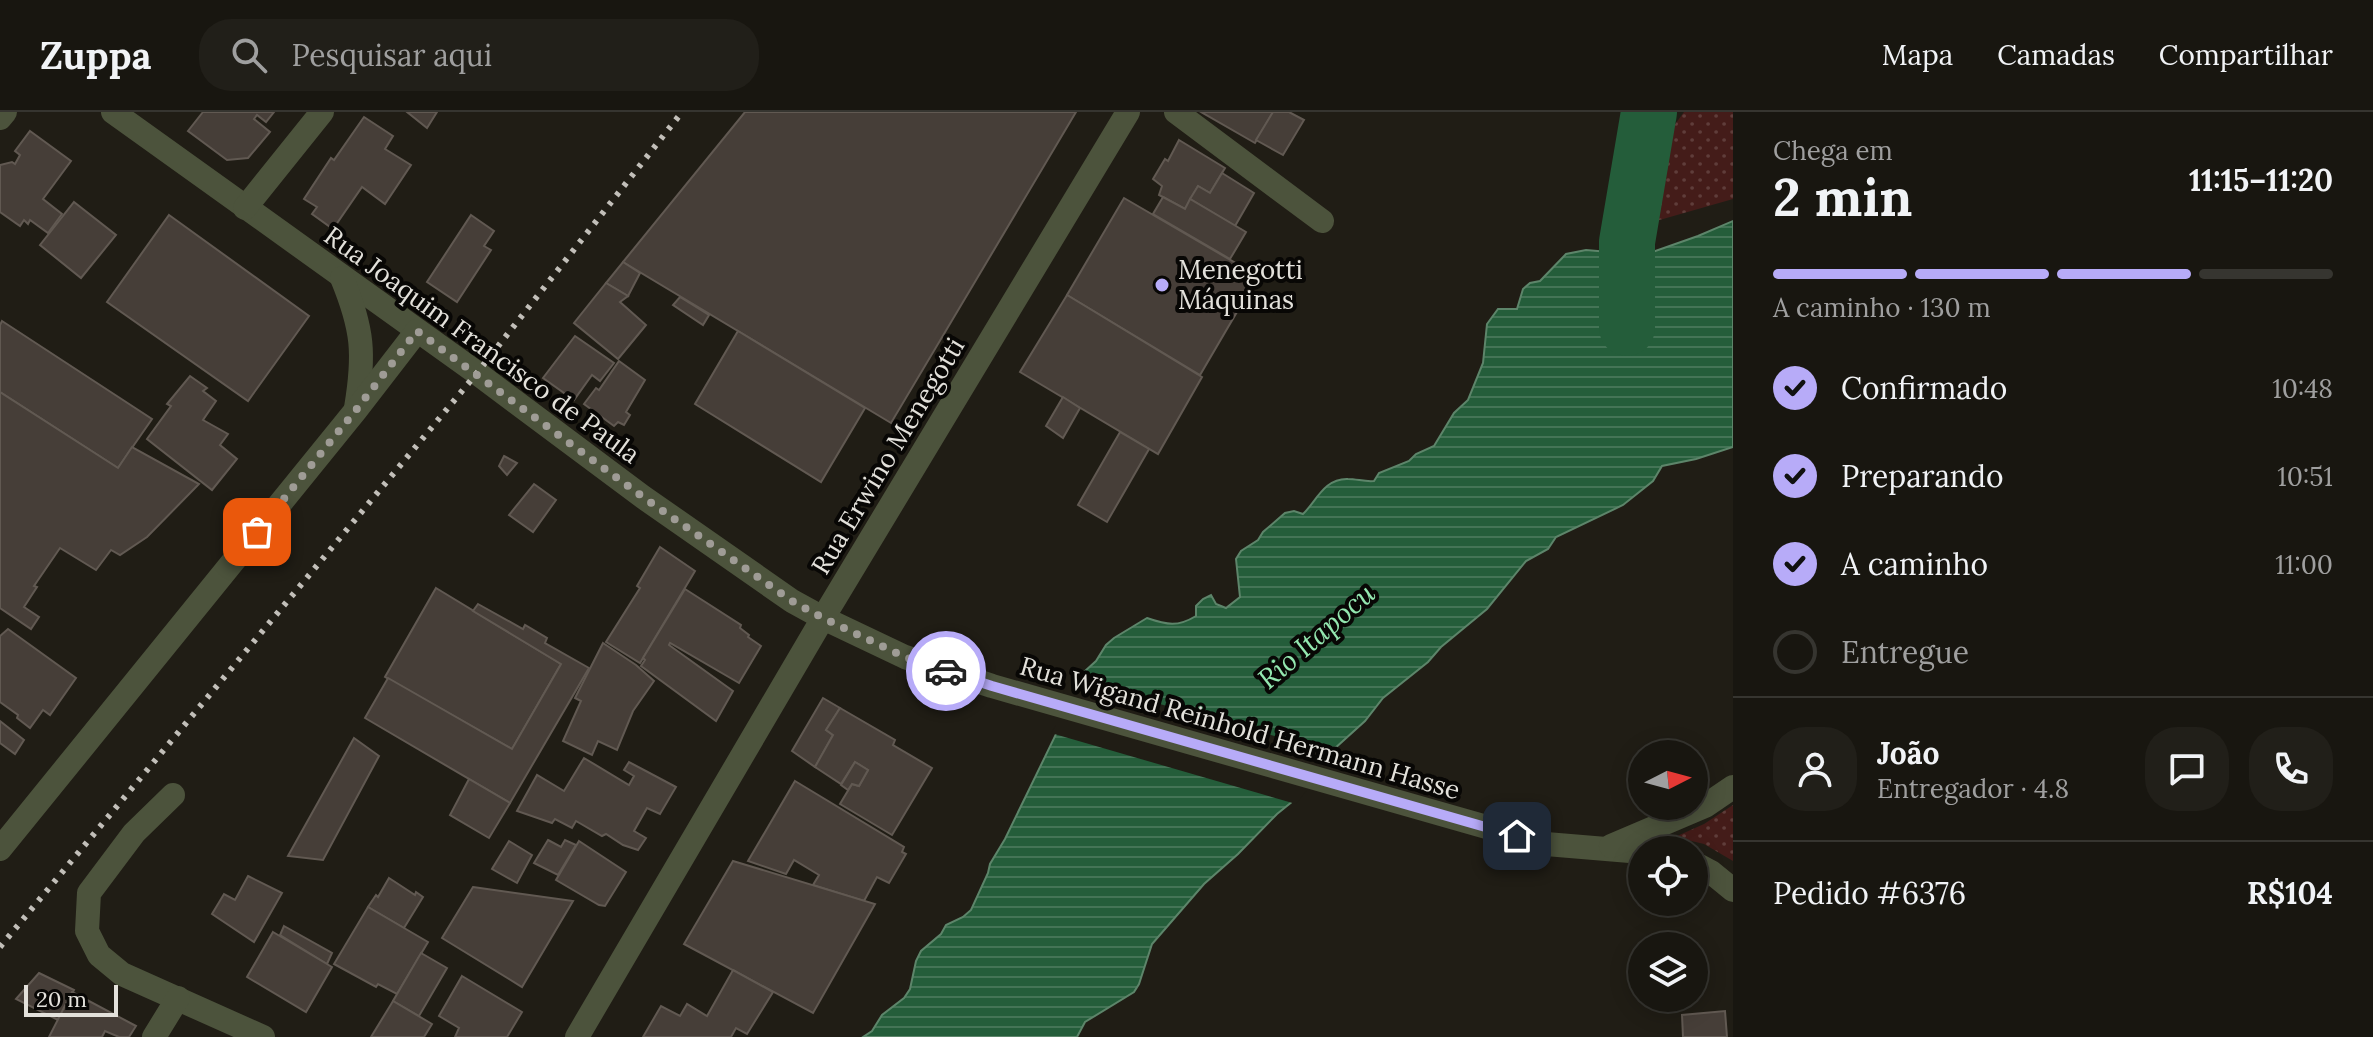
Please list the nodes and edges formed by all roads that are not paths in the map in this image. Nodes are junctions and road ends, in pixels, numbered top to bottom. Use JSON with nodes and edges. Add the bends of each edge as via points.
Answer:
{"nodes":[{"id":1,"x":5,"y":112,"type":"edge"},
{"id":2,"x":113,"y":112,"type":"edge"},
{"id":3,"x":322,"y":112,"type":"edge"},
{"id":4,"x":1128,"y":112,"type":"edge"},
{"id":5,"x":1176,"y":112,"type":"edge"},
{"id":6,"x":0,"y":118,"type":"edge"},
{"id":7,"x":245,"y":208,"type":"junction"},
{"id":8,"x":1322,"y":221,"type":"dead end"},
{"id":9,"x":342,"y":278,"type":"junction"},
{"id":10,"x":417,"y":331,"type":"junction"},
{"id":11,"x":356,"y":410,"type":"junction"},
{"id":12,"x":823,"y":618,"type":"junction"},
{"id":13,"x":1733,"y":787,"type":"edge"},
{"id":14,"x":173,"y":795,"type":"dead end"},
{"id":15,"x":1605,"y":848,"type":"junction"},
{"id":16,"x":0,"y":849,"type":"edge"},
{"id":17,"x":1628,"y":850,"type":"edge"},
{"id":18,"x":1708,"y":870,"type":"edge"},
{"id":19,"x":1733,"y":890,"type":"edge"},
{"id":20,"x":178,"y":998,"type":"junction"},
{"id":21,"x":154,"y":1037,"type":"edge"},
{"id":22,"x":263,"y":1037,"type":"edge"},
{"id":23,"x":577,"y":1037,"type":"edge"}],
"edges":[{"from":1,"to":6,"type":"street"},
{"from":2,"to":7,"type":"street","name":"Rua Joaquim Francisco de Paula"},
{"from":3,"to":7,"type":"street"},
{"from":4,"to":12,"type":"street","name":"Rua Erwino Menegotti"},
{"from":5,"to":8,"type":"street"},
{"from":7,"to":9,"type":"street","name":"Rua Joaquim Francisco de Paula"},
{"from":9,"to":10,"type":"street","name":"Rua Joaquim Francisco de Paula"},
{"from":9,"to":11,"type":"street","via":[[362,346]]},
{"from":10,"to":11,"type":"street"},
{"from":10,"to":12,"type":"street","name":"Rua Joaquim Francisco de Paula","via":[[738,565]]},
{"from":11,"to":16,"type":"street"},
{"from":12,"to":15,"type":"street","name":"Rua Wigand Reinhold Hermann Hasse","via":[[905,657],[992,686],[1546,844]]},
{"from":12,"to":23,"type":"street","name":"Rua Erwino Menegotti"},
{"from":13,"to":15,"type":"street","name":"Rua Wigand Reinhold Hermann Hasse","via":[[1683,817]]},
{"from":14,"to":20,"type":"street","via":[[134,833],[89,893],[87,931],[99,955],[122,974]]},
{"from":15,"to":17,"type":"street","name":"Rua Wigand Reinhold Hermann Hasse"},
{"from":18,"to":19,"type":"street"},
{"from":20,"to":21,"type":"street"},
{"from":20,"to":22,"type":"street"}]}
